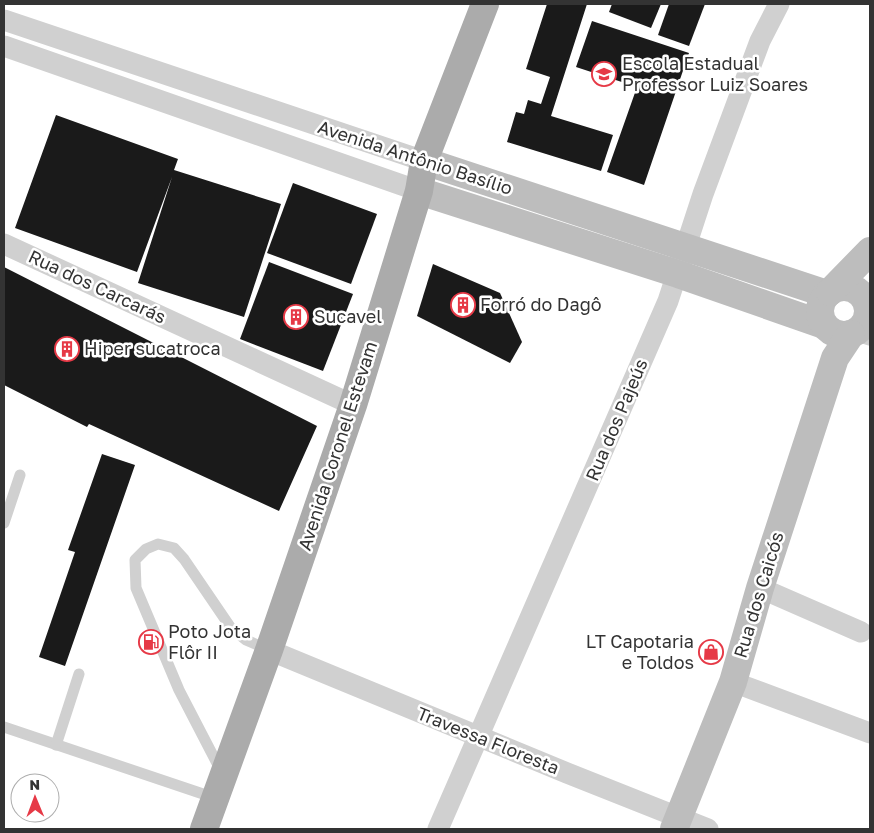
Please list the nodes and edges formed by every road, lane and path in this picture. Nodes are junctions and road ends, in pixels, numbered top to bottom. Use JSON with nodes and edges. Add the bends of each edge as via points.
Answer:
{"nodes":[{"id":1,"x":485,"y":4,"type":"edge"},
{"id":2,"x":779,"y":4,"type":"edge"},
{"id":3,"x":4,"y":20,"type":"edge"},
{"id":4,"x":4,"y":46,"type":"edge"},
{"id":5,"x":424,"y":161,"type":"junction"},
{"id":6,"x":419,"y":191,"type":"junction"},
{"id":7,"x":4,"y":244,"type":"edge"},
{"id":8,"x":686,"y":247,"type":"junction"},
{"id":9,"x":870,"y":251,"type":"edge"},
{"id":10,"x":678,"y":274,"type":"junction"},
{"id":11,"x":829,"y":293,"type":"junction"},
{"id":12,"x":857,"y":319,"type":"edge"},
{"id":13,"x":353,"y":405,"type":"junction"},
{"id":14,"x":20,"y":475,"type":"dead end"},
{"id":15,"x":4,"y":523,"type":"edge"},
{"id":16,"x":760,"y":588,"type":"junction"},
{"id":17,"x":862,"y":632,"type":"dead end"},
{"id":18,"x":269,"y":650,"type":"junction"},
{"id":19,"x":79,"y":674,"type":"dead end"},
{"id":20,"x":733,"y":682,"type":"junction"},
{"id":21,"x":4,"y":727,"type":"edge"},
{"id":22,"x":870,"y":733,"type":"edge"},
{"id":23,"x":479,"y":738,"type":"junction"},
{"id":24,"x":56,"y":745,"type":"junction"},
{"id":25,"x":219,"y":786,"type":"junction"},
{"id":26,"x":676,"y":824,"type":"edge"},
{"id":27,"x":204,"y":829,"type":"edge"},
{"id":28,"x":438,"y":829,"type":"edge"},
{"id":29,"x":708,"y":829,"type":"edge"}],
"edges":[{"from":1,"to":5,"type":"main road","name":"Avenida Coronel Estevam"},
{"from":2,"to":8,"type":"street","name":"Rua dos Pajeús","via":[[760,41]]},
{"from":3,"to":5,"type":"street","name":"Avenida Antônio Basílio"},
{"from":4,"to":6,"type":"street","name":"Avenida Antônio Basílio"},
{"from":5,"to":6,"type":"main road","name":"Avenida Coronel Estevam"},
{"from":5,"to":8,"type":"street","name":"Avenida Antônio Basílio"},
{"from":6,"to":10,"type":"street","name":"Avenida Antônio Basílio"},
{"from":6,"to":13,"type":"main road","name":"Avenida Coronel Estevam"},
{"from":7,"to":13,"type":"street","name":"Rua dos Carcarás"},
{"from":8,"to":10,"type":"street","name":"Rua dos Pajeús"},
{"from":8,"to":11,"type":"street","name":"Avenida Antônio Basílio"},
{"from":9,"to":11,"type":"street"},
{"from":10,"to":12,"type":"street","name":"Avenida Antônio Basílio"},
{"from":10,"to":23,"type":"street","name":"Rua dos Pajeús"},
{"from":11,"to":12,"type":"street","via":[[846,287],[862,294]]},
{"from":11,"to":12,"type":"street","via":[[822,301],[821,317]]},
{"from":12,"to":16,"type":"street","name":"Rua dos Caicós","via":[[835,358]]},
{"from":13,"to":18,"type":"main road","name":"Avenida Coronel Estevam"},
{"from":14,"to":15,"type":"lane"},
{"from":16,"to":17,"type":"street"},
{"from":16,"to":20,"type":"street","name":"Rua dos Caicós"},
{"from":18,"to":23,"type":"street","name":"Travessa Floresta"},
{"from":18,"to":25,"type":"main road","name":"Avenida Coronel Estevam"},
{"from":18,"to":25,"type":"lane","via":[[246,640],[231,628],[174,548],[158,544],[146,549],[135,560],[136,588]]},
{"from":19,"to":24,"type":"lane"},
{"from":20,"to":22,"type":"street"},
{"from":20,"to":26,"type":"street","name":"Rua dos Caicós"},
{"from":21,"to":24,"type":"lane"},
{"from":23,"to":26,"type":"street","name":"Travessa Floresta"},
{"from":23,"to":28,"type":"street","name":"Rua dos Pajeús"},
{"from":24,"to":25,"type":"lane"},
{"from":25,"to":27,"type":"main road","name":"Avenida Coronel Estevam"},
{"from":26,"to":29,"type":"street","name":"Travessa Floresta"}]}
